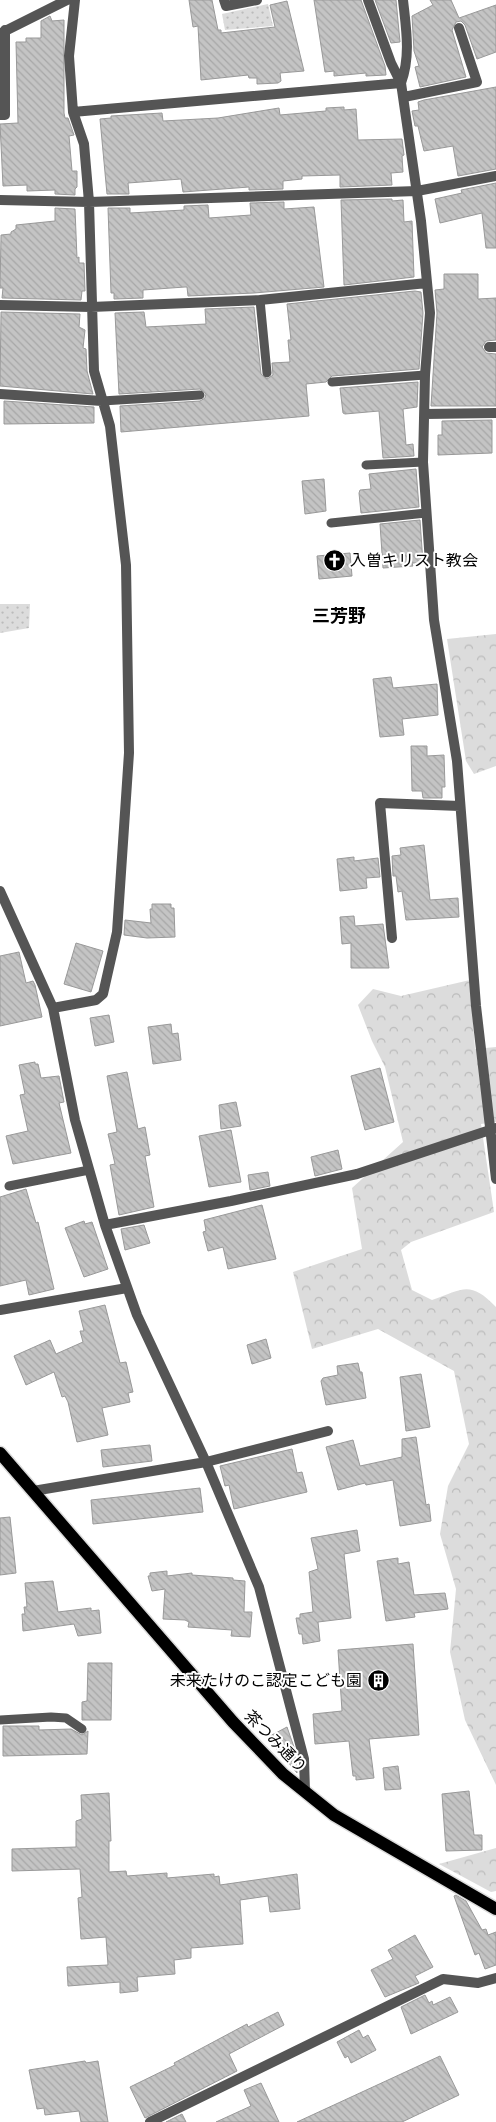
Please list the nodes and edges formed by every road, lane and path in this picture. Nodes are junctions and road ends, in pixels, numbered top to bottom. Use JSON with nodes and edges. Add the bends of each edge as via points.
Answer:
{"nodes":[{"id":1,"x":67,"y":0,"type":"edge"},
{"id":2,"x":75,"y":0,"type":"edge"},
{"id":3,"x":224,"y":0,"type":"edge"},
{"id":4,"x":257,"y":0,"type":"edge"},
{"id":5,"x":368,"y":0,"type":"edge"},
{"id":6,"x":403,"y":0,"type":"edge"},
{"id":7,"x":459,"y":28,"type":"dead end"},
{"id":8,"x":3,"y":32,"type":"edge"},
{"id":9,"x":401,"y":83,"type":"junction"},
{"id":10,"x":404,"y":97,"type":"junction"},
{"id":11,"x":73,"y":112,"type":"junction"},
{"id":12,"x":0,"y":115,"type":"edge"},
{"id":13,"x":496,"y":176,"type":"edge"},
{"id":14,"x":417,"y":190,"type":"junction"},
{"id":15,"x":0,"y":200,"type":"edge"},
{"id":16,"x":88,"y":202,"type":"junction"},
{"id":17,"x":427,"y":283,"type":"junction"},
{"id":18,"x":260,"y":300,"type":"junction"},
{"id":19,"x":0,"y":305,"type":"edge"},
{"id":20,"x":91,"y":307,"type":"junction"},
{"id":21,"x":267,"y":373,"type":"dead end"},
{"id":22,"x":425,"y":375,"type":"junction"},
{"id":23,"x":332,"y":382,"type":"dead end"},
{"id":24,"x":0,"y":394,"type":"edge"},
{"id":25,"x":200,"y":396,"type":"dead end"},
{"id":26,"x":102,"y":401,"type":"junction"},
{"id":27,"x":425,"y":414,"type":"junction"},
{"id":28,"x":496,"y":414,"type":"edge"},
{"id":29,"x":423,"y":462,"type":"junction"},
{"id":30,"x":366,"y":465,"type":"dead end"},
{"id":31,"x":426,"y":514,"type":"junction"},
{"id":32,"x":331,"y":523,"type":"dead end"},
{"id":33,"x":460,"y":806,"type":"junction"},
{"id":34,"x":0,"y":891,"type":"edge"},
{"id":35,"x":392,"y":938,"type":"dead end"},
{"id":36,"x":52,"y":1008,"type":"junction"},
{"id":37,"x":492,"y":1128,"type":"edge"},
{"id":38,"x":90,"y":1170,"type":"junction"},
{"id":39,"x":496,"y":1179,"type":"edge"},
{"id":40,"x":9,"y":1186,"type":"dead end"},
{"id":41,"x":105,"y":1224,"type":"junction"},
{"id":42,"x":127,"y":1288,"type":"junction"},
{"id":43,"x":0,"y":1310,"type":"edge"},
{"id":44,"x":328,"y":1430,"type":"dead end"},
{"id":45,"x":0,"y":1453,"type":"edge"},
{"id":46,"x":206,"y":1462,"type":"junction"},
{"id":47,"x":33,"y":1491,"type":"junction"},
{"id":48,"x":0,"y":1720,"type":"edge"},
{"id":49,"x":82,"y":1729,"type":"dead end"},
{"id":50,"x":305,"y":1791,"type":"junction"},
{"id":51,"x":496,"y":1909,"type":"edge"},
{"id":52,"x":496,"y":1978,"type":"edge"},
{"id":53,"x":150,"y":2122,"type":"edge"}],
"edges":[{"from":1,"to":8,"type":"street"},
{"from":2,"to":11,"type":"street","via":[[70,56]]},
{"from":3,"to":4,"type":"street","via":[[226,6]]},
{"from":5,"to":9,"type":"street"},
{"from":6,"to":9,"type":"street","via":[[407,67]]},
{"from":7,"to":10,"type":"street","via":[[477,82]]},
{"from":8,"to":12,"type":"street","via":[[5,115]]},
{"from":9,"to":10,"type":"street"},
{"from":9,"to":11,"type":"street"},
{"from":10,"to":14,"type":"street"},
{"from":11,"to":16,"type":"street","via":[[84,144]]},
{"from":13,"to":14,"type":"street"},
{"from":14,"to":16,"type":"street"},
{"from":14,"to":17,"type":"street"},
{"from":15,"to":16,"type":"street"},
{"from":16,"to":20,"type":"street"},
{"from":17,"to":18,"type":"street"},
{"from":17,"to":22,"type":"street","via":[[430,313]]},
{"from":18,"to":20,"type":"street"},
{"from":18,"to":21,"type":"lane"},
{"from":19,"to":20,"type":"street"},
{"from":20,"to":26,"type":"street","via":[[94,371]]},
{"from":22,"to":23,"type":"lane"},
{"from":22,"to":27,"type":"street"},
{"from":24,"to":26,"type":"street"},
{"from":25,"to":26,"type":"lane"},
{"from":26,"to":36,"type":"street","via":[[110,426],[126,565],[128,752],[117,932],[102,994],[96,1000]]},
{"from":27,"to":28,"type":"street"},
{"from":27,"to":29,"type":"street"},
{"from":29,"to":30,"type":"lane"},
{"from":29,"to":31,"type":"street"},
{"from":31,"to":32,"type":"lane"},
{"from":31,"to":33,"type":"street","via":[[434,620],[457,761]]},
{"from":33,"to":35,"type":"street","via":[[380,803]]},
{"from":33,"to":37,"type":"street","via":[[476,1006]]},
{"from":34,"to":36,"type":"street"},
{"from":36,"to":38,"type":"street","via":[[75,1120]]},
{"from":37,"to":39,"type":"street"},
{"from":37,"to":41,"type":"street","via":[[357,1174]]},
{"from":38,"to":40,"type":"lane"},
{"from":38,"to":41,"type":"street"},
{"from":41,"to":42,"type":"street"},
{"from":42,"to":43,"type":"street"},
{"from":42,"to":46,"type":"street"},
{"from":44,"to":46,"type":"street"},
{"from":45,"to":47,"type":"main road","name":"茶つみ通り"},
{"from":46,"to":47,"type":"street"},
{"from":46,"to":50,"type":"street","via":[[259,1587],[304,1759]]},
{"from":47,"to":50,"type":"main road","name":"茶つみ通り","via":[[233,1722],[277,1768]]},
{"from":48,"to":49,"type":"lane","via":[[51,1716],[66,1718]]},
{"from":50,"to":51,"type":"main road","name":"茶つみ通り","via":[[334,1815]]},
{"from":52,"to":53,"type":"street","via":[[478,1983],[444,1979]]}]}
